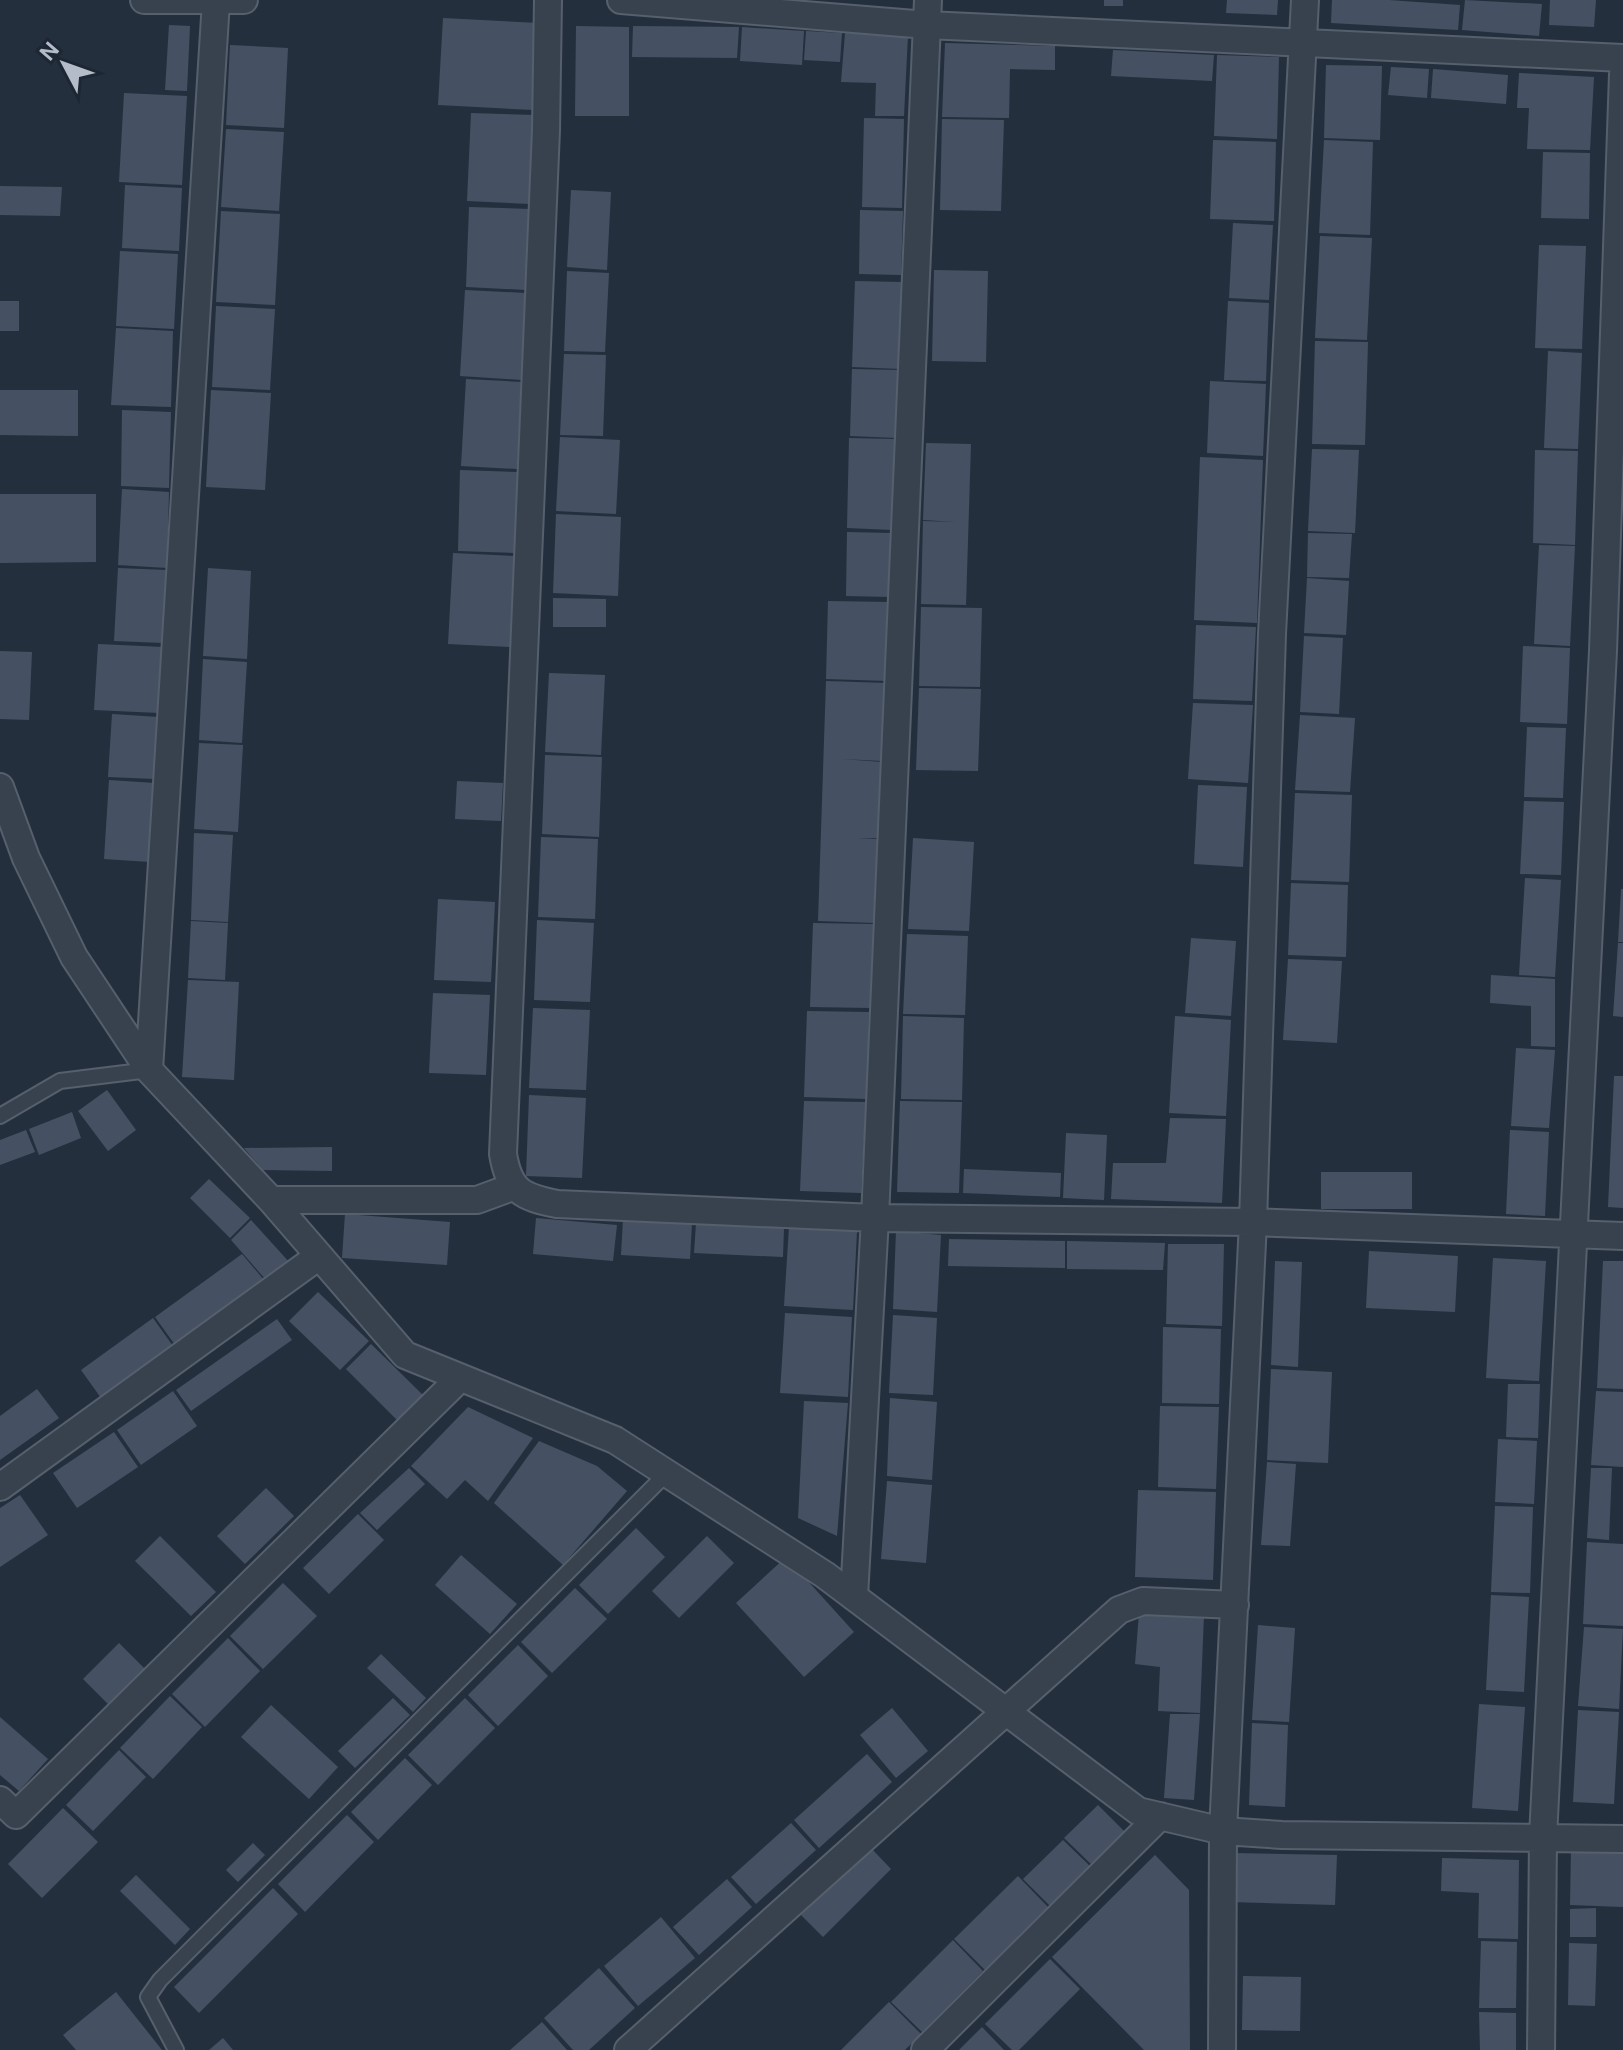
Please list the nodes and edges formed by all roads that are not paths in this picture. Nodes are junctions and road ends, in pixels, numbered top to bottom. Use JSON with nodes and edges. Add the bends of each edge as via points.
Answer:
{"nodes":[{"id":1,"x":144,"y":0,"type":"edge"},
{"id":2,"x":244,"y":0,"type":"edge"},
{"id":3,"x":548,"y":0,"type":"edge"},
{"id":4,"x":621,"y":0,"type":"edge"},
{"id":5,"x":1305,"y":0,"type":"edge"},
{"id":6,"x":216,"y":1,"type":"edge"},
{"id":7,"x":927,"y":12,"type":"edge"},
{"id":8,"x":1303,"y":41,"type":"junction"},
{"id":9,"x":1623,"y":58,"type":"edge"},
{"id":10,"x":1623,"y":74,"type":"edge"},
{"id":11,"x":1618,"y":357,"type":"edge"},
{"id":12,"x":1613,"y":652,"type":"edge"},
{"id":13,"x":0,"y":787,"type":"edge"},
{"id":14,"x":149,"y":1070,"type":"junction"},
{"id":15,"x":0,"y":1116,"type":"edge"},
{"id":16,"x":515,"y":1186,"type":"junction"},
{"id":17,"x":271,"y":1200,"type":"junction"},
{"id":18,"x":875,"y":1218,"type":"junction"},
{"id":19,"x":1253,"y":1222,"type":"junction"},
{"id":20,"x":1572,"y":1234,"type":"junction"},
{"id":21,"x":1623,"y":1236,"type":"edge"},
{"id":22,"x":319,"y":1256,"type":"junction"},
{"id":23,"x":460,"y":1378,"type":"junction"},
{"id":24,"x":666,"y":1474,"type":"junction"},
{"id":25,"x":0,"y":1487,"type":"edge"},
{"id":26,"x":854,"y":1597,"type":"junction"},
{"id":27,"x":1235,"y":1605,"type":"junction"},
{"id":28,"x":1006,"y":1710,"type":"junction"},
{"id":29,"x":0,"y":1800,"type":"edge"},
{"id":30,"x":1160,"y":1816,"type":"junction"},
{"id":31,"x":1223,"y":1831,"type":"junction"},
{"id":32,"x":1543,"y":1837,"type":"junction"},
{"id":33,"x":1623,"y":1839,"type":"edge"},
{"id":34,"x":176,"y":2050,"type":"edge"},
{"id":35,"x":628,"y":2050,"type":"edge"},
{"id":36,"x":925,"y":2050,"type":"edge"},
{"id":37,"x":1222,"y":2050,"type":"edge"},
{"id":38,"x":1541,"y":2050,"type":"edge"}],
"edges":[{"from":1,"to":6,"type":"street"},
{"from":2,"to":6,"type":"street"},
{"from":3,"to":16,"type":"street","via":[[503,1154],[506,1174]]},
{"from":4,"to":7,"type":"street"},
{"from":5,"to":8,"type":"street"},
{"from":6,"to":14,"type":"street"},
{"from":7,"to":8,"type":"street"},
{"from":7,"to":18,"type":"street"},
{"from":8,"to":9,"type":"street"},
{"from":8,"to":19,"type":"street","via":[[1272,634]]},
{"from":10,"to":11,"type":"street"},
{"from":11,"to":12,"type":"street"},
{"from":12,"to":20,"type":"street"},
{"from":13,"to":14,"type":"street","via":[[26,858],[74,957]]},
{"from":14,"to":15,"type":"lane","via":[[60,1081]]},
{"from":14,"to":17,"type":"street"},
{"from":16,"to":17,"type":"street","via":[[477,1200]]},
{"from":16,"to":18,"type":"street","via":[[530,1198],[557,1204]]},
{"from":17,"to":22,"type":"street"},
{"from":18,"to":19,"type":"street"},
{"from":18,"to":26,"type":"street"},
{"from":19,"to":20,"type":"street"},
{"from":19,"to":27,"type":"street"},
{"from":20,"to":21,"type":"street"},
{"from":20,"to":32,"type":"street"},
{"from":22,"to":23,"type":"street","via":[[405,1355]]},
{"from":22,"to":25,"type":"street"},
{"from":23,"to":24,"type":"street","via":[[615,1440]]},
{"from":23,"to":29,"type":"street","via":[[16,1815]]},
{"from":24,"to":26,"type":"street"},
{"from":24,"to":34,"type":"lane","via":[[160,1980],[148,1997]]},
{"from":26,"to":28,"type":"street"},
{"from":27,"to":28,"type":"street","via":[[1143,1601],[1119,1610]]},
{"from":27,"to":31,"type":"street"},
{"from":28,"to":30,"type":"street","via":[[1138,1811]]},
{"from":28,"to":35,"type":"street"},
{"from":30,"to":31,"type":"street"},
{"from":30,"to":36,"type":"street"},
{"from":31,"to":32,"type":"street"},
{"from":31,"to":37,"type":"street"},
{"from":32,"to":33,"type":"street"},
{"from":32,"to":38,"type":"street"}]}
